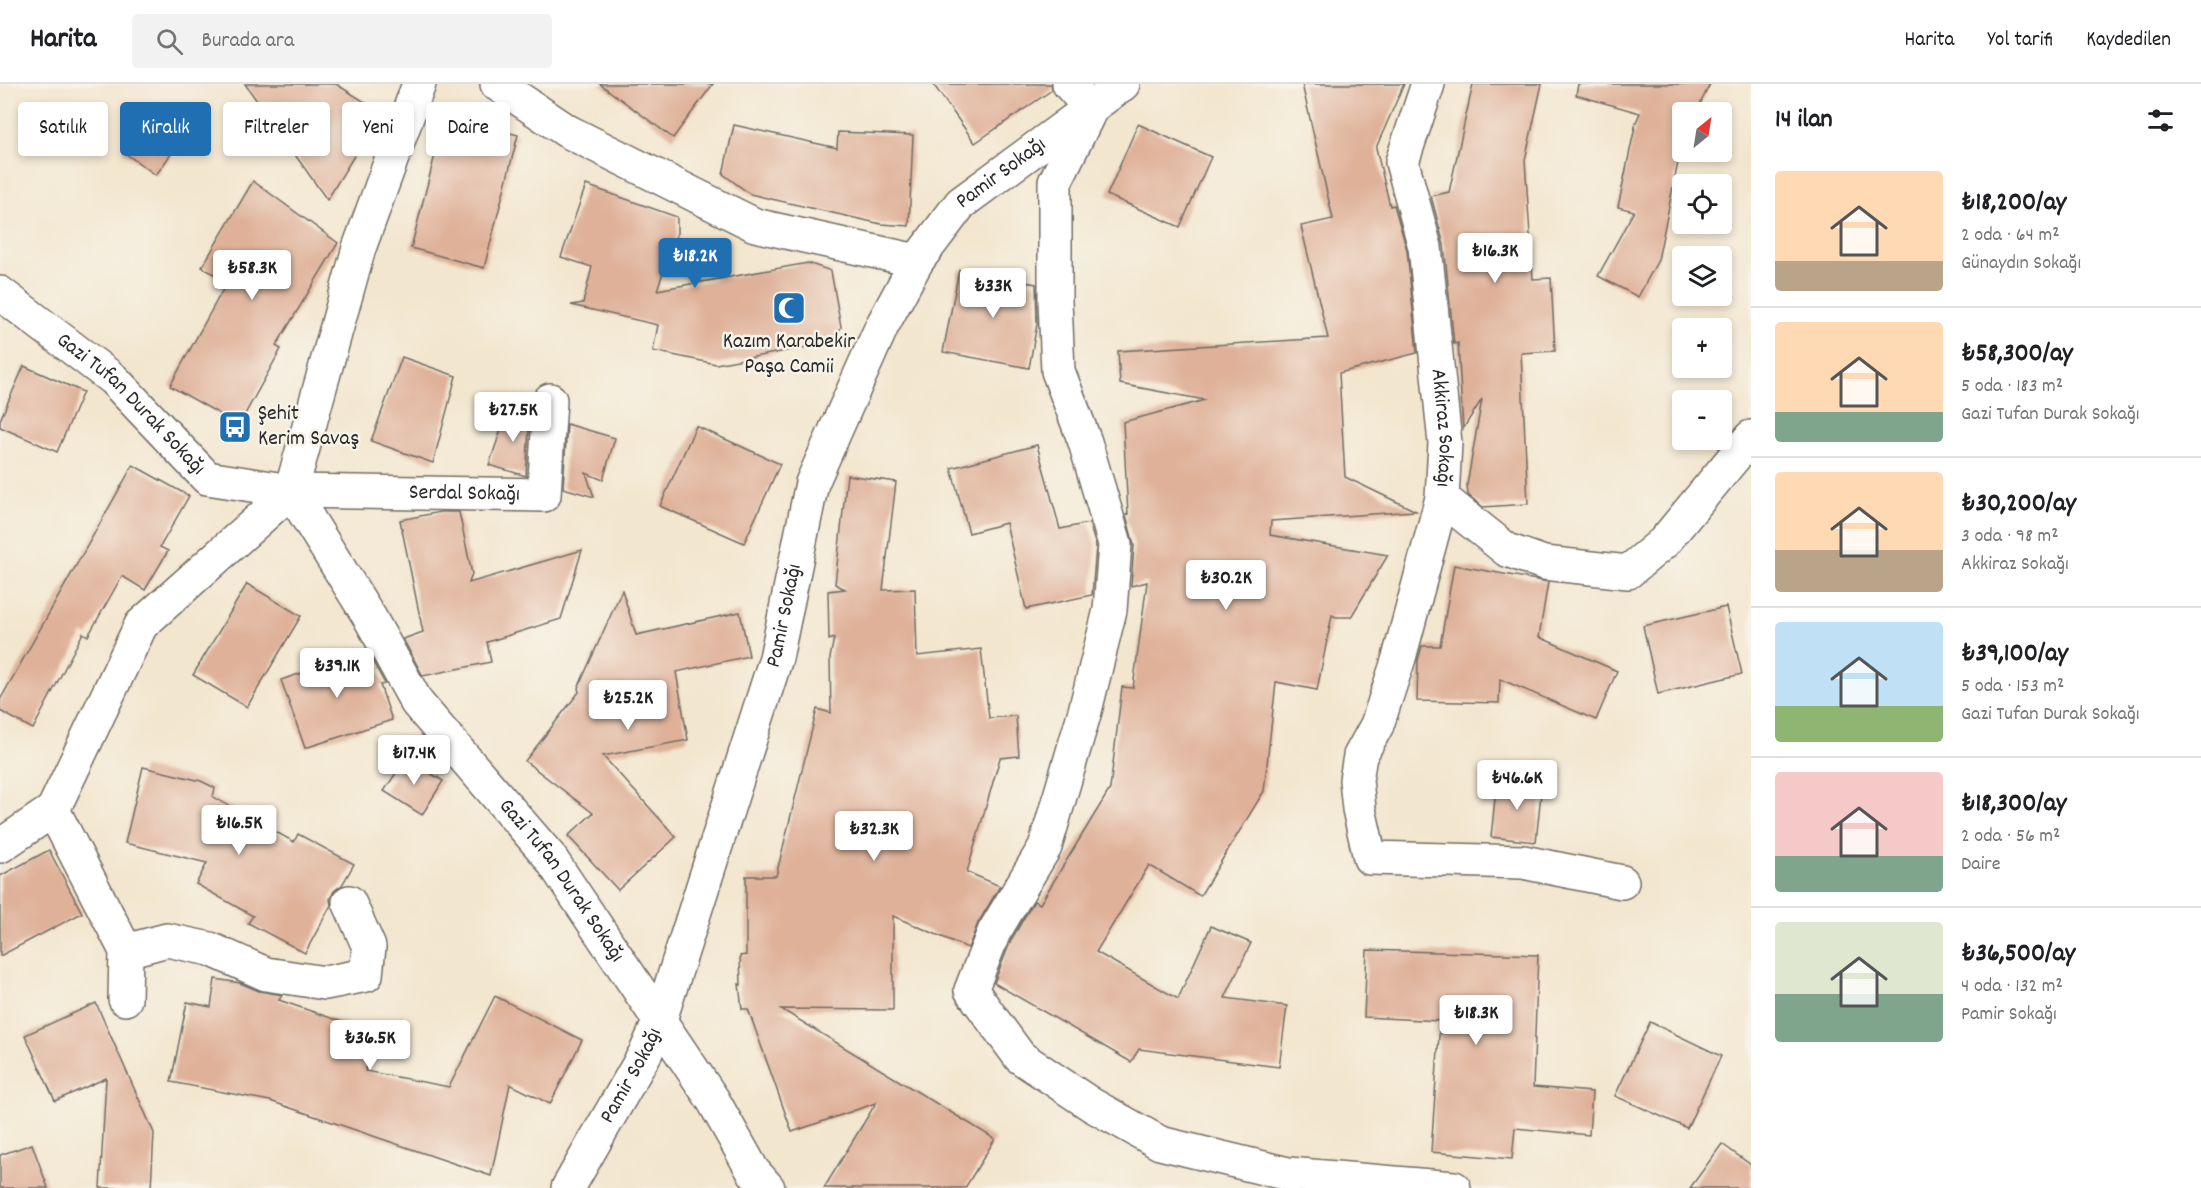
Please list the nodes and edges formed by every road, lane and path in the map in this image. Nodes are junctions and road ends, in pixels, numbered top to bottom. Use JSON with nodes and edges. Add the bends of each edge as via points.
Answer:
{"nodes":[{"id":1,"x":419,"y":84,"type":"edge"},
{"id":2,"x":497,"y":84,"type":"edge"},
{"id":3,"x":1069,"y":84,"type":"edge"},
{"id":4,"x":1123,"y":84,"type":"edge"},
{"id":5,"x":1428,"y":84,"type":"edge"},
{"id":6,"x":1091,"y":109,"type":"junction"},
{"id":7,"x":917,"y":261,"type":"junction"},
{"id":8,"x":0,"y":293,"type":"edge"},
{"id":9,"x":550,"y":400,"type":"dead end"},
{"id":10,"x":1751,"y":437,"type":"edge"},
{"id":11,"x":291,"y":491,"type":"junction"},
{"id":12,"x":1442,"y":498,"type":"junction"},
{"id":13,"x":53,"y":810,"type":"junction"},
{"id":14,"x":0,"y":846,"type":"edge"},
{"id":15,"x":1622,"y":882,"type":"dead end"},
{"id":16,"x":349,"y":902,"type":"dead end"},
{"id":17,"x":126,"y":951,"type":"junction"},
{"id":18,"x":125,"y":999,"type":"dead end"},
{"id":19,"x":660,"y":1020,"type":"junction"},
{"id":20,"x":568,"y":1188,"type":"edge"},
{"id":21,"x":768,"y":1188,"type":"edge"},
{"id":22,"x":1454,"y":1188,"type":"edge"}],
"edges":[{"from":1,"to":11,"type":"street","via":[[359,248]]},
{"from":2,"to":7,"type":"street","via":[[567,131],[755,225]]},
{"from":3,"to":6,"type":"street"},
{"from":4,"to":6,"type":"street","name":"Pamir Sokağı"},
{"from":5,"to":12,"type":"street","name":"Akkiraz Sokağı","via":[[1402,162],[1425,247],[1445,443]]},
{"from":6,"to":7,"type":"street","name":"Pamir Sokağı","via":[[961,203]]},
{"from":6,"to":22,"type":"street","via":[[1055,183],[1055,301],[1058,371],[1085,442],[1115,544],[1110,610],[1046,847],[994,932],[971,990],[1020,1057],[1092,1105],[1160,1143],[1288,1174]]},
{"from":7,"to":19,"type":"street","name":"Pamir Sokağı","via":[[882,326],[812,483],[776,658]]},
{"from":8,"to":11,"type":"street","name":"Gazi Tufan Durak Sokağı","via":[[114,379],[207,478]]},
{"from":9,"to":11,"type":"street","name":"Serdal Sokağı","via":[[544,495]]},
{"from":10,"to":12,"type":"street","name":"Akkiraz Sokağı","via":[[1664,542],[1628,572],[1544,563],[1507,550]]},
{"from":11,"to":13,"type":"street","via":[[141,625]]},
{"from":11,"to":19,"type":"street","name":"Gazi Tufan Durak Sokağı","via":[[370,618],[417,703],[549,856]]},
{"from":12,"to":15,"type":"street","via":[[1400,658],[1377,725],[1360,756],[1356,780],[1370,858],[1522,862]]},
{"from":13,"to":14,"type":"street"},
{"from":13,"to":17,"type":"street"},
{"from":16,"to":17,"type":"street","via":[[369,947],[366,975],[325,983],[266,974],[210,949],[167,940]]},
{"from":17,"to":18,"type":"street"},
{"from":19,"to":20,"type":"street","name":"Pamir Sokağı","via":[[646,1052]]},
{"from":19,"to":21,"type":"street","name":"Gazi Tufan Durak Sokağı","via":[[753,1171]]}]}
